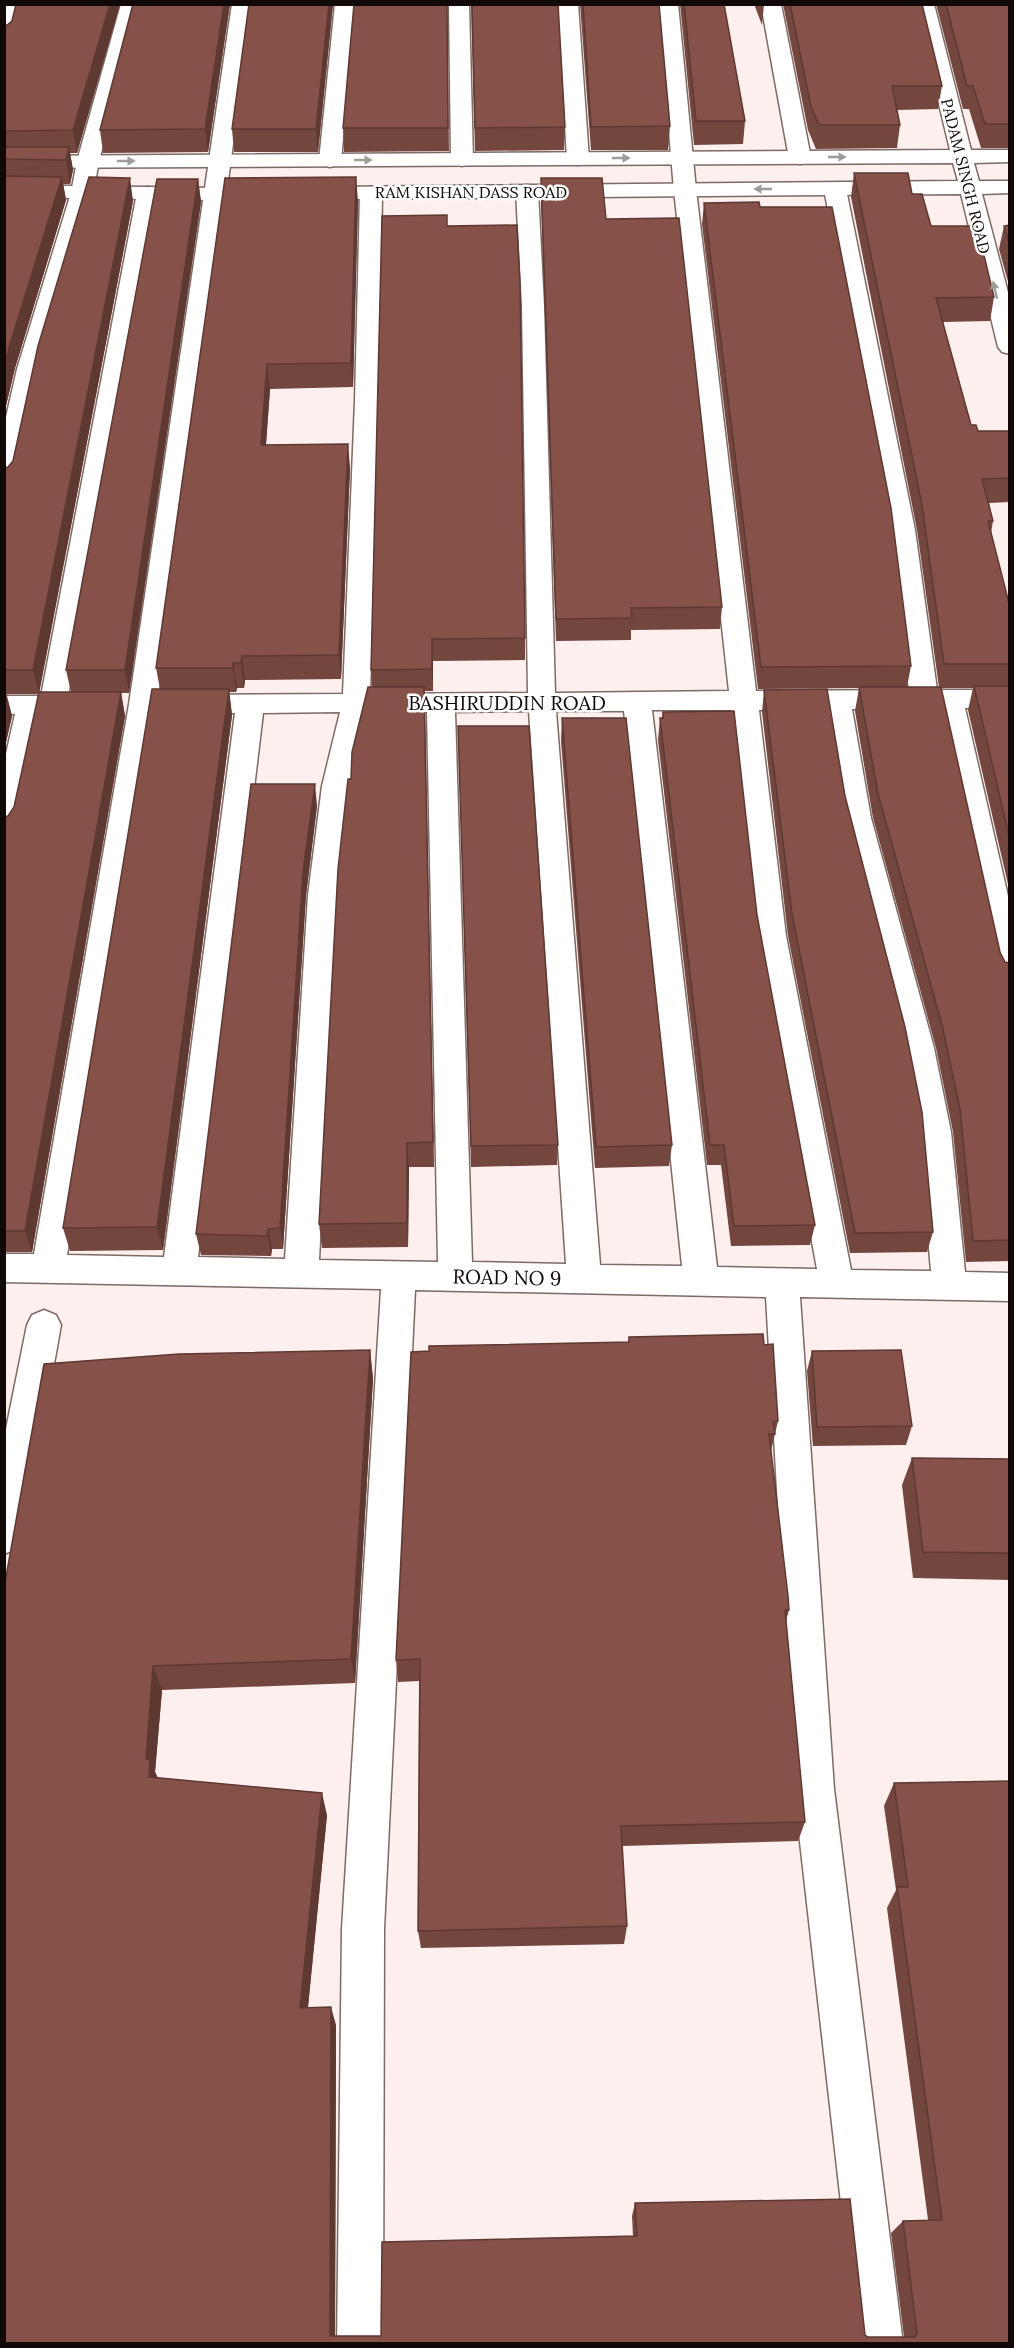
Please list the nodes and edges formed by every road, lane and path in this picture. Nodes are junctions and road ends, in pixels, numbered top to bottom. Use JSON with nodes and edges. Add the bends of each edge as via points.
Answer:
{"nodes":[{"id":1,"x":16,"y":4,"type":"edge"},
{"id":2,"x":131,"y":4,"type":"edge"},
{"id":3,"x":242,"y":4,"type":"edge"},
{"id":4,"x":345,"y":4,"type":"edge"},
{"id":5,"x":459,"y":4,"type":"edge"},
{"id":6,"x":568,"y":4,"type":"edge"},
{"id":7,"x":668,"y":4,"type":"edge"},
{"id":8,"x":771,"y":4,"type":"edge"},
{"id":9,"x":924,"y":4,"type":"edge"},
{"id":10,"x":4,"y":42,"type":"edge"},
{"id":11,"x":1010,"y":156,"type":"edge"},
{"id":12,"x":960,"y":157,"type":"junction"},
{"id":13,"x":682,"y":158,"type":"junction"},
{"id":14,"x":800,"y":158,"type":"junction"},
{"id":15,"x":578,"y":159,"type":"junction"},
{"id":16,"x":462,"y":160,"type":"junction"},
{"id":17,"x":88,"y":161,"type":"junction"},
{"id":18,"x":330,"y":161,"type":"junction"},
{"id":19,"x":4,"y":162,"type":"edge"},
{"id":20,"x":220,"y":162,"type":"junction"},
{"id":21,"x":1010,"y":188,"type":"edge"},
{"id":22,"x":835,"y":189,"type":"junction"},
{"id":23,"x":968,"y":189,"type":"junction"},
{"id":24,"x":685,"y":190,"type":"junction"},
{"id":25,"x":4,"y":191,"type":"edge"},
{"id":26,"x":527,"y":191,"type":"junction"},
{"id":27,"x":371,"y":192,"type":"junction"},
{"id":28,"x":82,"y":193,"type":"junction"},
{"id":29,"x":148,"y":193,"type":"junction"},
{"id":30,"x":216,"y":194,"type":"junction"},
{"id":31,"x":1010,"y":347,"type":"edge"},
{"id":32,"x":4,"y":484,"type":"edge"},
{"id":33,"x":937,"y":699,"type":"junction"},
{"id":34,"x":1010,"y":699,"type":"edge"},
{"id":35,"x":743,"y":700,"type":"junction"},
{"id":36,"x":837,"y":700,"type":"junction"},
{"id":37,"x":542,"y":701,"type":"junction"},
{"id":38,"x":637,"y":701,"type":"junction"},
{"id":39,"x":441,"y":702,"type":"junction"},
{"id":40,"x":250,"y":703,"type":"junction"},
{"id":41,"x":356,"y":703,"type":"junction"},
{"id":42,"x":125,"y":704,"type":"junction"},
{"id":43,"x":30,"y":705,"type":"edge"},
{"id":44,"x":4,"y":830,"type":"edge"},
{"id":45,"x":1010,"y":975,"type":"edge"},
{"id":46,"x":4,"y":1268,"type":"edge"},
{"id":47,"x":48,"y":1269,"type":"junction"},
{"id":48,"x":178,"y":1271,"type":"junction"},
{"id":49,"x":301,"y":1273,"type":"junction"},
{"id":50,"x":399,"y":1275,"type":"junction"},
{"id":51,"x":455,"y":1276,"type":"junction"},
{"id":52,"x":584,"y":1279,"type":"junction"},
{"id":53,"x":702,"y":1281,"type":"junction"},
{"id":54,"x":782,"y":1283,"type":"junction"},
{"id":55,"x":837,"y":1284,"type":"junction"},
{"id":56,"x":950,"y":1285,"type":"junction"},
{"id":57,"x":1010,"y":1287,"type":"edge"},
{"id":58,"x":44,"y":1325,"type":"dead end"},
{"id":59,"x":4,"y":1537,"type":"edge"},
{"id":60,"x":360,"y":2343,"type":"edge"},
{"id":61,"x":880,"y":2343,"type":"edge"}],
"edges":[{"from":1,"to":10,"type":"street"},
{"from":2,"to":17,"type":"street"},
{"from":3,"to":20,"type":"street"},
{"from":4,"to":18,"type":"street"},
{"from":5,"to":16,"type":"street"},
{"from":6,"to":15,"type":"street"},
{"from":7,"to":13,"type":"street"},
{"from":8,"to":14,"type":"street"},
{"from":9,"to":12,"type":"street","name":"PADAM SINGH ROAD"},
{"from":11,"to":12,"type":"street","name":"RAM KISHAN DASS ROAD"},
{"from":14,"to":12,"type":"street","name":"RAM KISHAN DASS ROAD","one_way":true},
{"from":12,"to":23,"type":"street","name":"PADAM SINGH ROAD"},
{"from":13,"to":14,"type":"street","name":"RAM KISHAN DASS ROAD"},
{"from":15,"to":13,"type":"street","name":"RAM KISHAN DASS ROAD","one_way":true},
{"from":13,"to":24,"type":"street"},
{"from":15,"to":16,"type":"street","name":"RAM KISHAN DASS ROAD"},
{"from":18,"to":16,"type":"street","name":"RAM KISHAN DASS ROAD","one_way":true},
{"from":17,"to":19,"type":"street","name":"RAM KISHAN DASS ROAD"},
{"from":17,"to":20,"type":"street","name":"RAM KISHAN DASS ROAD","one_way":true},
{"from":17,"to":28,"type":"street"},
{"from":18,"to":20,"type":"street","name":"RAM KISHAN DASS ROAD"},
{"from":20,"to":30,"type":"street"},
{"from":21,"to":23,"type":"street","name":"RAM KISHAN DASS ROAD"},
{"from":22,"to":23,"type":"street","name":"RAM KISHAN DASS ROAD"},
{"from":22,"to":24,"type":"street","name":"RAM KISHAN DASS ROAD","one_way":true},
{"from":22,"to":33,"type":"street"},
{"from":31,"to":23,"type":"street","name":"PADAM SINGH ROAD","one_way":true},
{"from":24,"to":26,"type":"street","name":"RAM KISHAN DASS ROAD"},
{"from":24,"to":35,"type":"street"},
{"from":25,"to":28,"type":"street","name":"RAM KISHAN DASS ROAD"},
{"from":26,"to":27,"type":"street","name":"RAM KISHAN DASS ROAD"},
{"from":26,"to":37,"type":"street"},
{"from":27,"to":30,"type":"street","name":"RAM KISHAN DASS ROAD"},
{"from":27,"to":41,"type":"street"},
{"from":28,"to":29,"type":"street","name":"RAM KISHAN DASS ROAD"},
{"from":28,"to":32,"type":"street","via":[[29,369]]},
{"from":29,"to":30,"type":"street","name":"RAM KISHAN DASS ROAD"},
{"from":29,"to":43,"type":"street"},
{"from":30,"to":42,"type":"street"},
{"from":33,"to":34,"type":"street","name":"BASHIRUDDIN ROAD"},
{"from":33,"to":36,"type":"street","name":"BASHIRUDDIN ROAD"},
{"from":33,"to":45,"type":"street"},
{"from":35,"to":36,"type":"street","name":"BASHIRUDDIN ROAD"},
{"from":35,"to":38,"type":"street","name":"BASHIRUDDIN ROAD"},
{"from":35,"to":55,"type":"street","via":[[771,936]]},
{"from":36,"to":56,"type":"street","via":[[857,818],[918,1048],[935,1132]]},
{"from":37,"to":38,"type":"street","name":"BASHIRUDDIN ROAD"},
{"from":37,"to":39,"type":"street","name":"BASHIRUDDIN ROAD"},
{"from":37,"to":52,"type":"street"},
{"from":38,"to":53,"type":"street"},
{"from":39,"to":41,"type":"street","name":"BASHIRUDDIN ROAD"},
{"from":39,"to":51,"type":"street"},
{"from":40,"to":41,"type":"street","name":"BASHIRUDDIN ROAD"},
{"from":40,"to":42,"type":"street","name":"BASHIRUDDIN ROAD"},
{"from":40,"to":48,"type":"street"},
{"from":41,"to":49,"type":"street","via":[[336,786],[323,895]]},
{"from":42,"to":43,"type":"street","name":"BASHIRUDDIN ROAD"},
{"from":42,"to":47,"type":"street"},
{"from":43,"to":44,"type":"street"},
{"from":46,"to":47,"type":"street","name":"ROAD NO 9"},
{"from":47,"to":48,"type":"street","name":"ROAD NO 9"},
{"from":48,"to":49,"type":"street","name":"ROAD NO 9"},
{"from":49,"to":50,"type":"street","name":"ROAD NO 9"},
{"from":50,"to":51,"type":"street","name":"ROAD NO 9"},
{"from":50,"to":60,"type":"street","via":[[363,1929]]},
{"from":51,"to":52,"type":"street","name":"ROAD NO 9"},
{"from":52,"to":53,"type":"street","name":"ROAD NO 9"},
{"from":53,"to":54,"type":"street","name":"ROAD NO 9"},
{"from":54,"to":55,"type":"street","name":"ROAD NO 9"},
{"from":54,"to":61,"type":"street","via":[[814,1790]]},
{"from":55,"to":56,"type":"street","name":"ROAD NO 9"},
{"from":56,"to":57,"type":"street","name":"ROAD NO 9"},
{"from":58,"to":59,"type":"street"}]}
